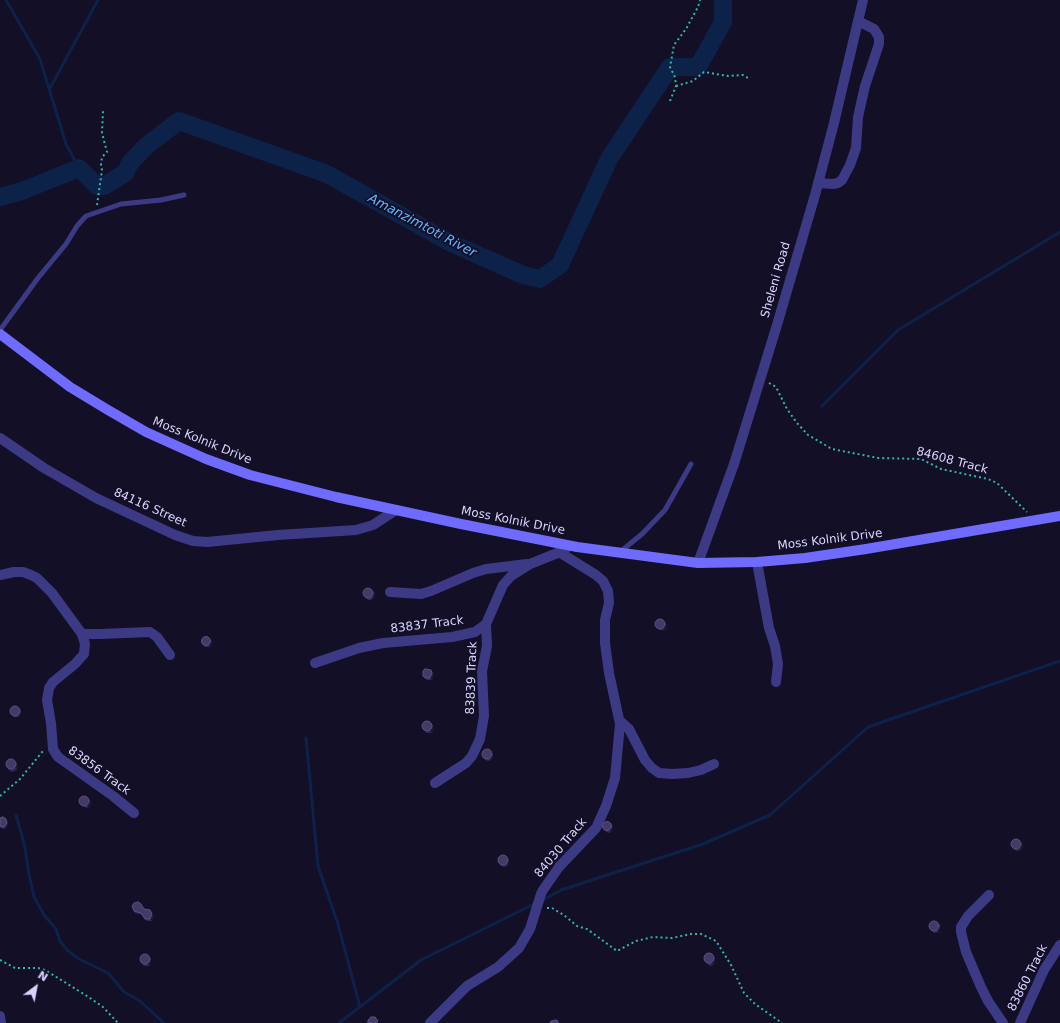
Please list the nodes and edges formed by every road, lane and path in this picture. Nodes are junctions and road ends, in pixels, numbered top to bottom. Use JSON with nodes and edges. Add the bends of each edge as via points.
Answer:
{"nodes":[{"id":1,"x":700,"y":0,"type":"edge"},
{"id":2,"x":863,"y":0,"type":"edge"},
{"id":3,"x":858,"y":21,"type":"junction"},
{"id":4,"x":748,"y":78,"type":"dead end"},
{"id":5,"x":676,"y":86,"type":"junction"},
{"id":6,"x":670,"y":101,"type":"dead end"},
{"id":7,"x":103,"y":111,"type":"dead end"},
{"id":8,"x":818,"y":183,"type":"junction"},
{"id":9,"x":99,"y":195,"type":"dead end"},
{"id":10,"x":184,"y":195,"type":"dead end"},
{"id":11,"x":0,"y":330,"type":"edge"},
{"id":12,"x":0,"y":334,"type":"edge"},
{"id":13,"x":760,"y":379,"type":"junction"},
{"id":14,"x":0,"y":438,"type":"edge"},
{"id":15,"x":691,"y":464,"type":"dead end"},
{"id":16,"x":396,"y":510,"type":"junction"},
{"id":17,"x":1060,"y":516,"type":"edge"},
{"id":18,"x":1036,"y":520,"type":"junction"},
{"id":19,"x":577,"y":547,"type":"junction"},
{"id":20,"x":559,"y":552,"type":"junction"},
{"id":21,"x":619,"y":553,"type":"junction"},
{"id":22,"x":757,"y":562,"type":"junction"},
{"id":23,"x":698,"y":563,"type":"junction"},
{"id":24,"x":530,"y":564,"type":"junction"},
{"id":25,"x":0,"y":575,"type":"edge"},
{"id":26,"x":390,"y":592,"type":"dead end"},
{"id":27,"x":486,"y":624,"type":"junction"},
{"id":28,"x":82,"y":634,"type":"junction"},
{"id":29,"x":170,"y":655,"type":"dead end"},
{"id":30,"x":315,"y":663,"type":"dead end"},
{"id":31,"x":776,"y":682,"type":"dead end"},
{"id":32,"x":620,"y":720,"type":"junction"},
{"id":33,"x":52,"y":742,"type":"junction"},
{"id":34,"x":714,"y":764,"type":"dead end"},
{"id":35,"x":435,"y":783,"type":"dead end"},
{"id":36,"x":0,"y":796,"type":"edge"},
{"id":37,"x":134,"y":813,"type":"dead end"},
{"id":38,"x":989,"y":895,"type":"dead end"},
{"id":39,"x":538,"y":906,"type":"junction"},
{"id":40,"x":1060,"y":945,"type":"edge"},
{"id":41,"x":0,"y":960,"type":"edge"},
{"id":42,"x":0,"y":1016,"type":"edge"},
{"id":43,"x":1,"y":1023,"type":"edge"},
{"id":44,"x":118,"y":1023,"type":"edge"},
{"id":45,"x":430,"y":1023,"type":"edge"},
{"id":46,"x":782,"y":1023,"type":"edge"},
{"id":47,"x":1003,"y":1023,"type":"edge"},
{"id":48,"x":1014,"y":1023,"type":"edge"},
{"id":49,"x":1020,"y":1023,"type":"edge"}],
"edges":[{"from":1,"to":5,"type":"path","via":[[686,29],[674,45],[670,67]]},
{"from":2,"to":3,"type":"street","name":"Sheleni Road"},
{"from":3,"to":8,"type":"street","name":"Sheleni Road"},
{"from":3,"to":8,"type":"street","via":[[874,29],[879,37],[879,44],[858,117],[856,148],[842,180],[833,184]]},
{"from":4,"to":5,"type":"path","via":[[743,75],[728,76],[704,72],[693,81]]},
{"from":5,"to":6,"type":"path"},
{"from":7,"to":9,"type":"path","via":[[102,133],[107,152],[102,157]]},
{"from":8,"to":13,"type":"street","name":"Sheleni Road"},
{"from":10,"to":11,"type":"lane","via":[[122,204],[86,216]]},
{"from":12,"to":16,"type":"main road","name":"Moss Kolnik Drive","via":[[70,387],[130,424],[166,442],[250,475]]},
{"from":13,"to":18,"type":"path","name":"84608 Track","via":[[776,387],[787,410],[808,435],[832,449],[878,458],[921,460],[941,469],[988,479],[997,483]]},
{"from":13,"to":23,"type":"street","name":"Sheleni Road","via":[[734,464]]},
{"from":14,"to":16,"type":"street","name":"84116 Street","via":[[44,468],[96,498],[193,541],[215,542],[356,530],[373,525]]},
{"from":15,"to":21,"type":"lane","via":[[665,510]]},
{"from":16,"to":19,"type":"main road","name":"Moss Kolnik Drive"},
{"from":17,"to":18,"type":"main road","name":"Moss Kolnik Drive"},
{"from":18,"to":22,"type":"main road","name":"Moss Kolnik Drive","via":[[866,549]]},
{"from":19,"to":20,"type":"street"},
{"from":19,"to":21,"type":"main road","name":"Moss Kolnik Drive"},
{"from":20,"to":24,"type":"street"},
{"from":20,"to":32,"type":"street","name":"84030 Track","via":[[596,575],[608,590],[605,643]]},
{"from":21,"to":23,"type":"main road","name":"Moss Kolnik Drive"},
{"from":22,"to":23,"type":"main road","name":"Moss Kolnik Drive"},
{"from":22,"to":31,"type":"street","via":[[778,664]]},
{"from":24,"to":26,"type":"street","via":[[486,569],[421,594]]},
{"from":24,"to":27,"type":"street","via":[[515,572],[506,581]]},
{"from":25,"to":28,"type":"street","via":[[23,572],[37,578],[52,593]]},
{"from":27,"to":30,"type":"street","name":"83837 Track","via":[[475,632],[368,646]]},
{"from":27,"to":35,"type":"street","name":"83839 Track","via":[[487,646],[482,667],[484,716],[480,739],[466,763]]},
{"from":28,"to":29,"type":"street","via":[[150,632],[157,636]]},
{"from":28,"to":33,"type":"street","name":"83856 Track","via":[[84,654],[49,688],[47,700],[52,723]]},
{"from":32,"to":34,"type":"street","via":[[629,729],[644,760],[659,773],[688,773]]},
{"from":32,"to":39,"type":"street","name":"84030 Track","via":[[615,778],[598,825],[559,867],[541,894]]},
{"from":33,"to":36,"type":"path","via":[[20,780]]},
{"from":33,"to":37,"type":"street","name":"83856 Track","via":[[56,755]]},
{"from":38,"to":47,"type":"street","via":[[968,916],[961,927],[961,932],[966,952],[981,987]]},
{"from":39,"to":45,"type":"street","name":"84030 Track","via":[[530,929],[519,948],[498,967],[467,986]]},
{"from":39,"to":46,"type":"path","via":[[552,908],[577,926],[597,935],[617,951],[636,941],[653,937],[672,938],[701,934],[716,941],[744,993]]},
{"from":40,"to":49,"type":"street","name":"83860 Track","via":[[1044,970]]},
{"from":41,"to":44,"type":"path","via":[[15,968],[45,970],[88,996]]},
{"from":42,"to":43,"type":"street"},
{"from":48,"to":49,"type":"street"}]}
